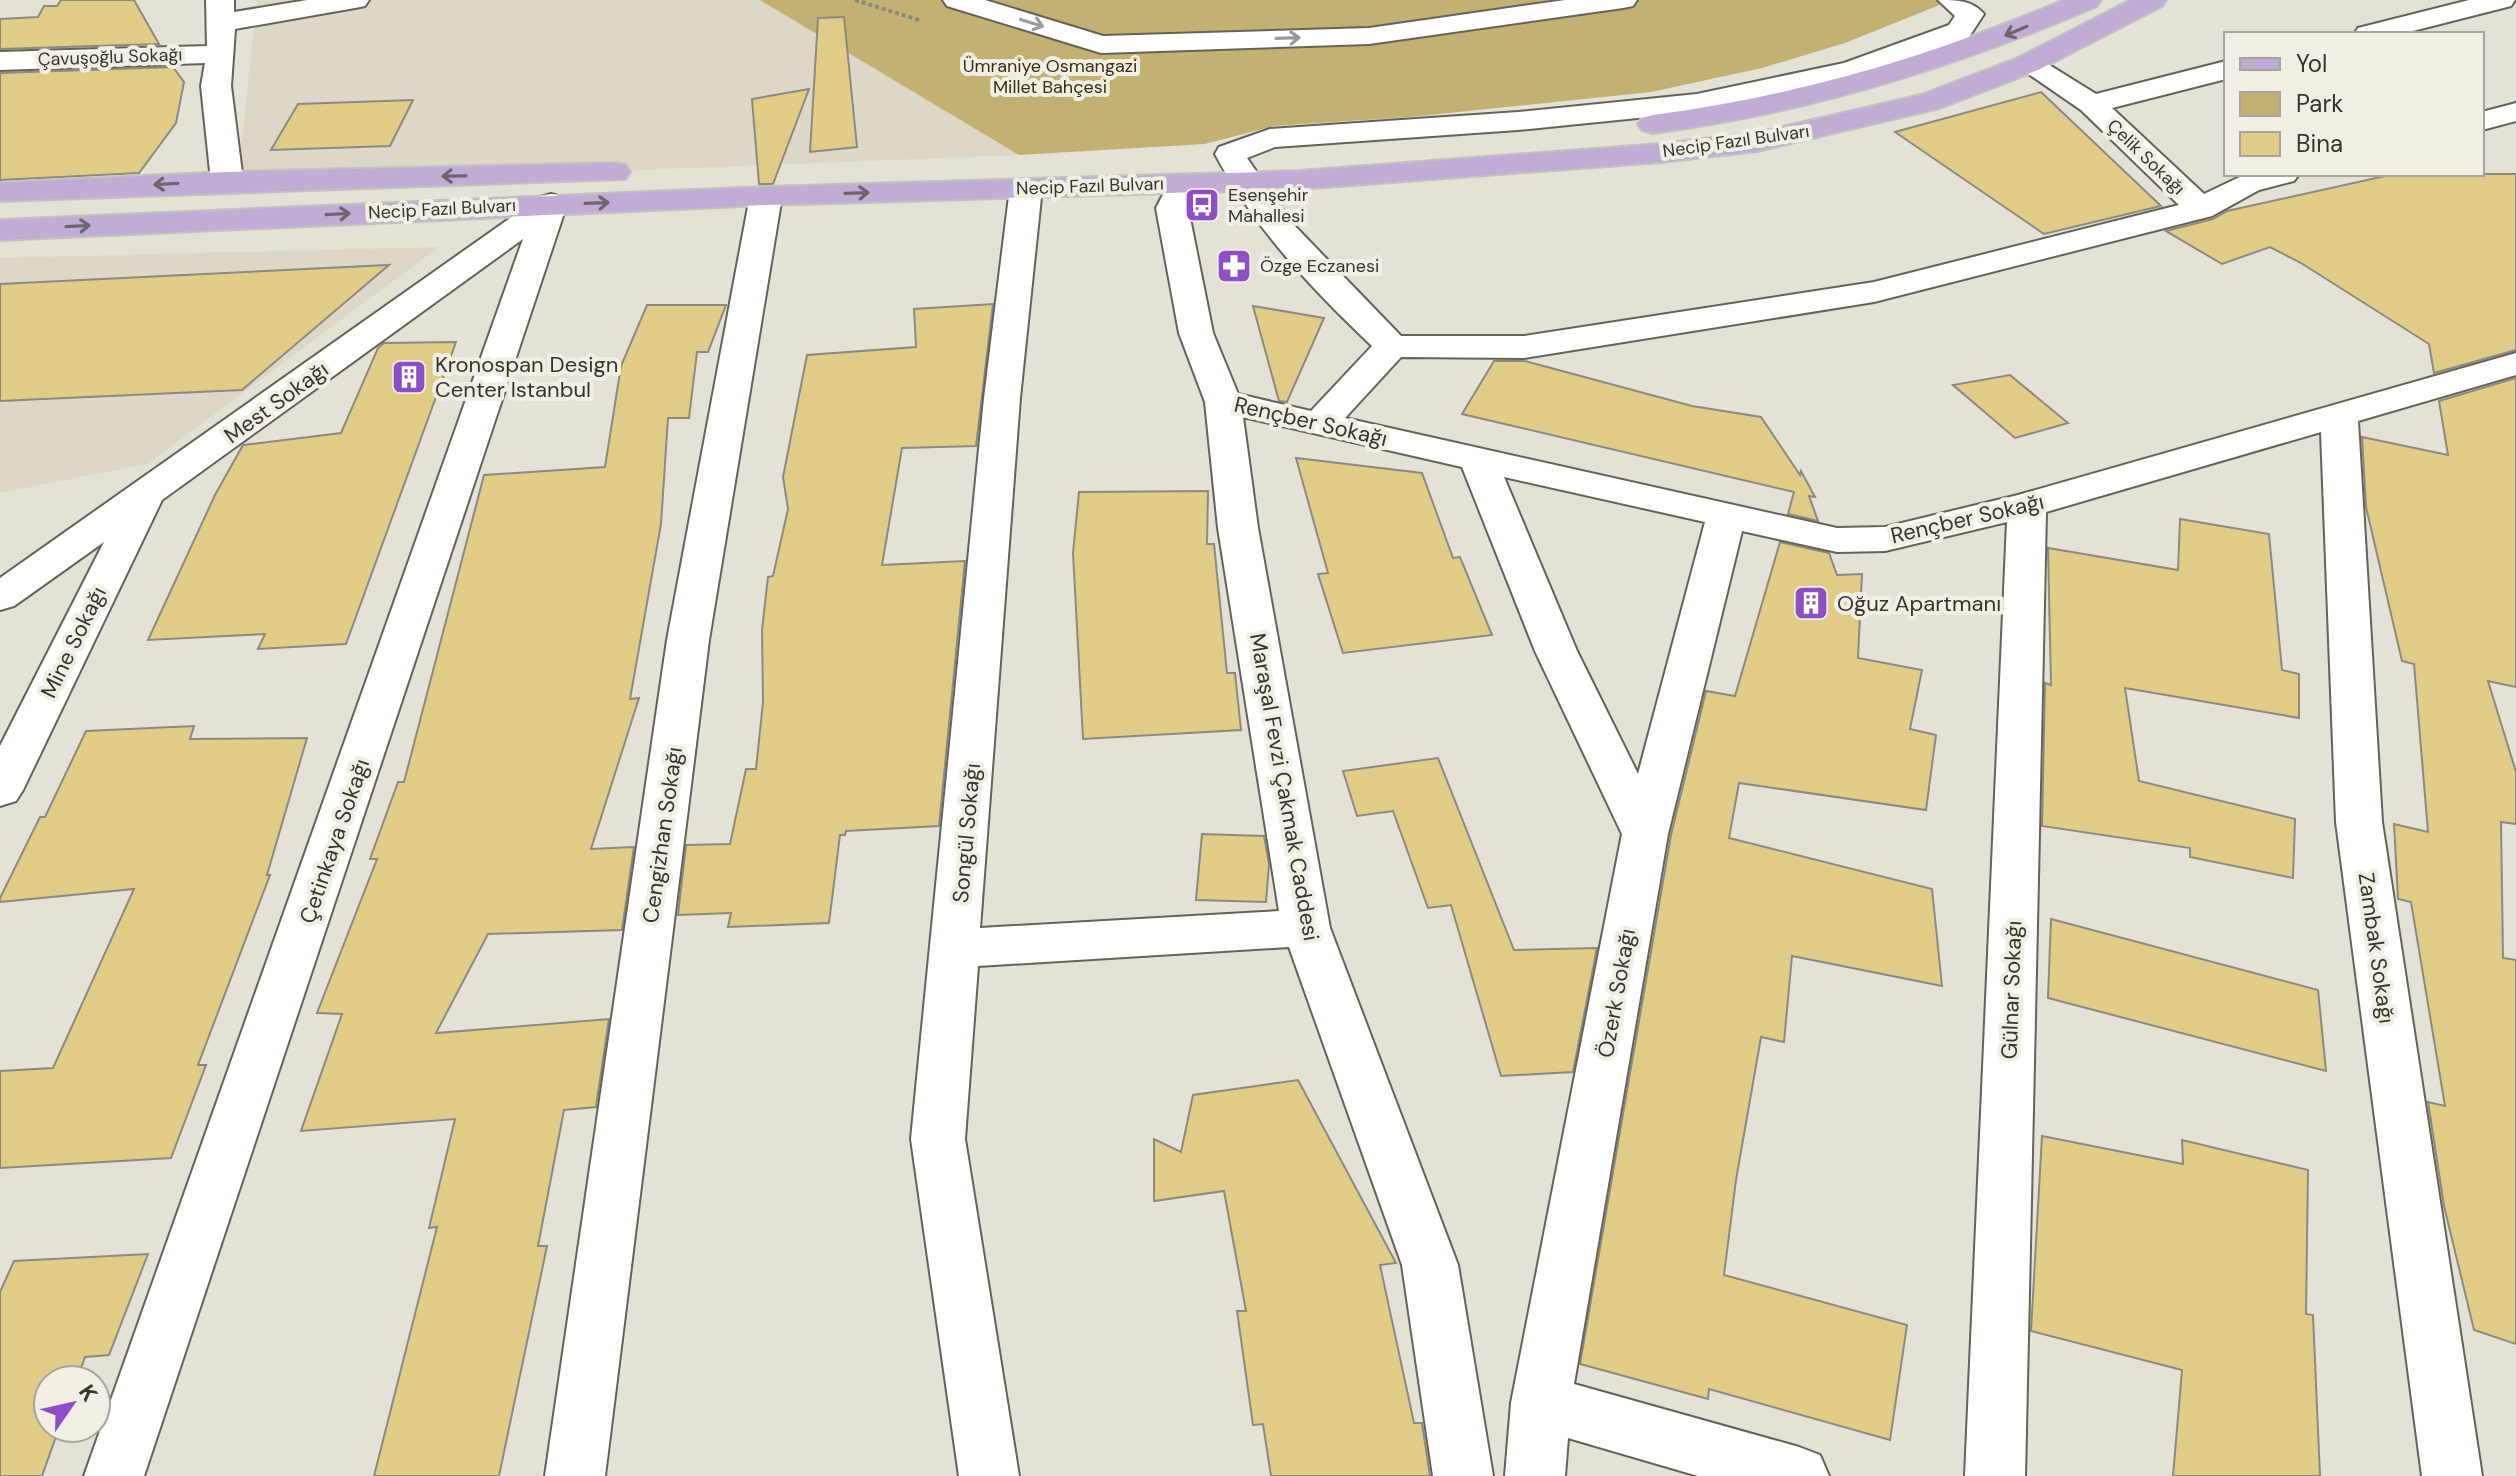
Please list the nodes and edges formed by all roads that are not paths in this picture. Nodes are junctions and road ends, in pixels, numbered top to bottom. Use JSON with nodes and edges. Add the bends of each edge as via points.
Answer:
{"nodes":[{"id":1,"x":355,"y":0,"type":"edge"},
{"id":2,"x":957,"y":0,"type":"edge"},
{"id":3,"x":1623,"y":0,"type":"edge"},
{"id":4,"x":1952,"y":0,"type":"edge"},
{"id":5,"x":2087,"y":0,"type":"edge"},
{"id":6,"x":2152,"y":0,"type":"edge"},
{"id":7,"x":2501,"y":0,"type":"edge"},
{"id":8,"x":220,"y":12,"type":"edge"},
{"id":9,"x":2376,"y":32,"type":"edge"},
{"id":10,"x":220,"y":54,"type":"junction"},
{"id":11,"x":0,"y":61,"type":"edge"},
{"id":12,"x":2028,"y":64,"type":"junction"},
{"id":13,"x":2224,"y":71,"type":"edge"},
{"id":14,"x":2091,"y":104,"type":"junction"},
{"id":15,"x":2516,"y":112,"type":"edge"},
{"id":16,"x":2484,"y":120,"type":"edge"},
{"id":17,"x":1237,"y":168,"type":"junction"},
{"id":18,"x":692,"y":170,"type":"dead end"},
{"id":19,"x":644,"y":171,"type":"dead end"},
{"id":20,"x":501,"y":175,"type":"junction"},
{"id":21,"x":2275,"y":176,"type":"edge"},
{"id":22,"x":227,"y":181,"type":"junction"},
{"id":23,"x":1183,"y":184,"type":"junction"},
{"id":24,"x":1026,"y":188,"type":"junction"},
{"id":25,"x":0,"y":192,"type":"edge"},
{"id":26,"x":766,"y":196,"type":"junction"},
{"id":27,"x":551,"y":204,"type":"junction"},
{"id":28,"x":2201,"y":209,"type":"junction"},
{"id":29,"x":0,"y":230,"type":"edge"},
{"id":30,"x":1392,"y":346,"type":"junction"},
{"id":31,"x":2516,"y":364,"type":"edge"},
{"id":32,"x":1223,"y":402,"type":"junction"},
{"id":33,"x":2339,"y":417,"type":"junction"},
{"id":34,"x":1319,"y":424,"type":"junction"},
{"id":35,"x":1477,"y":458,"type":"junction"},
{"id":36,"x":146,"y":495,"type":"junction"},
{"id":37,"x":2027,"y":505,"type":"junction"},
{"id":38,"x":1726,"y":516,"type":"junction"},
{"id":39,"x":0,"y":597,"type":"edge"},
{"id":40,"x":0,"y":790,"type":"edge"},
{"id":41,"x":1645,"y":834,"type":"junction"},
{"id":42,"x":1306,"y":928,"type":"junction"},
{"id":43,"x":956,"y":948,"type":"junction"},
{"id":44,"x":1541,"y":1403,"type":"junction"},
{"id":45,"x":114,"y":1476,"type":"edge"},
{"id":46,"x":575,"y":1476,"type":"edge"},
{"id":47,"x":989,"y":1476,"type":"edge"},
{"id":48,"x":1463,"y":1476,"type":"edge"},
{"id":49,"x":1535,"y":1476,"type":"edge"},
{"id":50,"x":1799,"y":1476,"type":"edge"},
{"id":51,"x":1995,"y":1476,"type":"edge"},
{"id":52,"x":2452,"y":1476,"type":"edge"}],
"edges":[{"from":1,"to":8,"type":"street"},
{"from":2,"to":3,"type":"street","one_way":true,"via":[[1101,45],[1369,36]]},
{"from":4,"to":17,"type":"street","via":[[1970,14],[1959,31],[1852,70],[1697,103],[1270,138]]},
{"from":5,"to":17,"type":"main road","name":"Necip Fazıl Bulvarı","one_way":true,"via":[[1992,41],[1848,88],[1720,115],[1337,150]]},
{"from":6,"to":12,"type":"main road","name":"Necip Fazıl Bulvarı"},
{"from":7,"to":9,"type":"street"},
{"from":8,"to":10,"type":"street"},
{"from":10,"to":11,"type":"street","name":"Çavuşoğlu Sokağı"},
{"from":10,"to":22,"type":"street","via":[[216,86]]},
{"from":12,"to":14,"type":"street","name":"Çelik Sokağı"},
{"from":12,"to":17,"type":"main road","name":"Necip Fazıl Bulvarı","via":[[1930,102],[1757,142],[1661,153]]},
{"from":13,"to":14,"type":"street","name":"Çelik Sokağı"},
{"from":14,"to":28,"type":"street","name":"Çelik Sokağı"},
{"from":15,"to":16,"type":"street"},
{"from":17,"to":18,"type":"main road","name":"Necip Fazıl Bulvarı"},
{"from":17,"to":23,"type":"main road","name":"Necip Fazıl Bulvarı"},
{"from":17,"to":30,"type":"street","via":[[1352,309]]},
{"from":19,"to":20,"type":"main road","name":"Necip Fazıl Bulvarı"},
{"from":20,"to":22,"type":"main road","name":"Necip Fazıl Bulvarı","one_way":true},
{"from":20,"to":27,"type":"street"},
{"from":21,"to":28,"type":"street","via":[[2248,183]]},
{"from":22,"to":25,"type":"main road","name":"Necip Fazıl Bulvarı","one_way":true},
{"from":23,"to":24,"type":"main road","name":"Necip Fazıl Bulvarı"},
{"from":23,"to":32,"type":"street","name":"Maraşal Fevzi Çakmak Caddesi","via":[[1172,208],[1196,333]]},
{"from":26,"to":24,"type":"main road","name":"Necip Fazıl Bulvarı","one_way":true},
{"from":24,"to":43,"type":"street","name":"Songül Sokağı","via":[[1002,398]]},
{"from":27,"to":26,"type":"main road","name":"Necip Fazıl Bulvarı","one_way":true},
{"from":26,"to":46,"type":"street","name":"Cengizhan Sokağı","via":[[688,640]]},
{"from":29,"to":27,"type":"main road","name":"Necip Fazıl Bulvarı","one_way":true},
{"from":27,"to":36,"type":"street","name":"Mest Sokağı"},
{"from":27,"to":45,"type":"street","name":"Çetinkaya Sokağı"},
{"from":28,"to":30,"type":"street","via":[[1874,292],[1524,347]]},
{"from":30,"to":34,"type":"street"},
{"from":31,"to":33,"type":"street","name":"Rençber Sokağı"},
{"from":32,"to":34,"type":"street","name":"Rençber Sokağı"},
{"from":32,"to":42,"type":"street","name":"Maraşal Fevzi Çakmak Caddesi","via":[[1238,528]]},
{"from":33,"to":37,"type":"street","name":"Rençber Sokağı"},
{"from":33,"to":52,"type":"street","name":"Zambak Sokağı","via":[[2359,822]]},
{"from":34,"to":35,"type":"street","name":"Rençber Sokağı"},
{"from":35,"to":38,"type":"street","name":"Rençber Sokağı"},
{"from":35,"to":41,"type":"street","via":[[1556,651]]},
{"from":36,"to":39,"type":"street","name":"Mest Sokağı"},
{"from":36,"to":40,"type":"street","name":"Mine Sokağı"},
{"from":37,"to":38,"type":"street","name":"Rençber Sokağı","via":[[1885,539],[1837,540]]},
{"from":37,"to":51,"type":"street","name":"Gülnar Sokağı"},
{"from":38,"to":41,"type":"street","name":"Özerk Sokağı"},
{"from":41,"to":44,"type":"street","name":"Özerk Sokağı"},
{"from":42,"to":43,"type":"street"},
{"from":42,"to":48,"type":"street","name":"Maraşal Fevzi Çakmak Caddesi","via":[[1430,1265]]},
{"from":43,"to":47,"type":"street","name":"Songül Sokağı","via":[[938,1139]]},
{"from":44,"to":49,"type":"street","name":"Özerk Sokağı"},
{"from":44,"to":50,"type":"street"}]}
